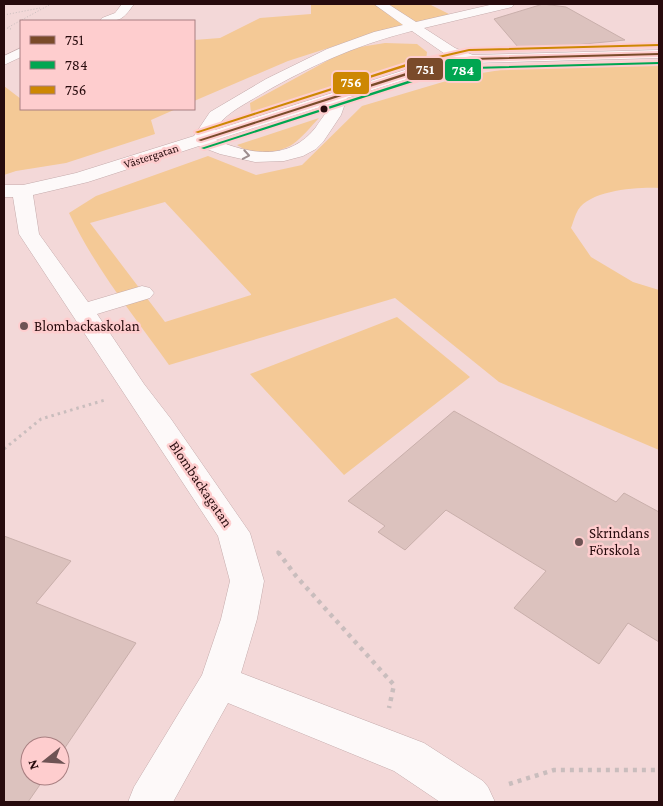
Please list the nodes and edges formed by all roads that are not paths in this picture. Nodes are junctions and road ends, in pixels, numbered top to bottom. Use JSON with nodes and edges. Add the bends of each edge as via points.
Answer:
{"nodes":[{"id":1,"x":128,"y":4,"type":"edge"},
{"id":2,"x":380,"y":4,"type":"edge"},
{"id":3,"x":508,"y":4,"type":"edge"},
{"id":4,"x":109,"y":20,"type":"edge"},
{"id":5,"x":415,"y":27,"type":"junction"},
{"id":6,"x":20,"y":53,"type":"edge"},
{"id":7,"x":659,"y":54,"type":"edge"},
{"id":8,"x":471,"y":59,"type":"junction"},
{"id":9,"x":4,"y":61,"type":"edge"},
{"id":10,"x":339,"y":97,"type":"junction"},
{"id":11,"x":200,"y":140,"type":"junction"},
{"id":12,"x":14,"y":191,"type":"edge"},
{"id":13,"x":142,"y":293,"type":"dead end"},
{"id":14,"x":83,"y":311,"type":"junction"},
{"id":15,"x":219,"y":682,"type":"junction"},
{"id":16,"x":470,"y":799,"type":"edge"},
{"id":17,"x":149,"y":802,"type":"edge"}],
"edges":[{"from":1,"to":4,"type":"street","via":[[119,16]]},
{"from":2,"to":5,"type":"street"},
{"from":3,"to":5,"type":"street"},
{"from":5,"to":8,"type":"street","via":[[450,51]]},
{"from":5,"to":11,"type":"street","via":[[379,35],[332,52],[271,82],[216,115]]},
{"from":6,"to":9,"type":"street"},
{"from":7,"to":8,"type":"street","name":"Västergatan"},
{"from":8,"to":10,"type":"street","name":"Västergatan","via":[[416,71]]},
{"from":10,"to":11,"type":"street","name":"Västergatan"},
{"from":11,"to":10,"type":"street","one_way":true,"via":[[260,158],[287,156],[311,144],[337,111]]},
{"from":11,"to":12,"type":"street","name":"Västergatan","via":[[81,178]]},
{"from":12,"to":14,"type":"street","name":"Blombackagatan","via":[[28,231]]},
{"from":13,"to":14,"type":"street"},
{"from":14,"to":15,"type":"street","name":"Blombackagatan","via":[[234,533],[247,581]]},
{"from":15,"to":16,"type":"street","via":[[410,757]]},
{"from":15,"to":17,"type":"street","name":"Blombackagatan"}]}
